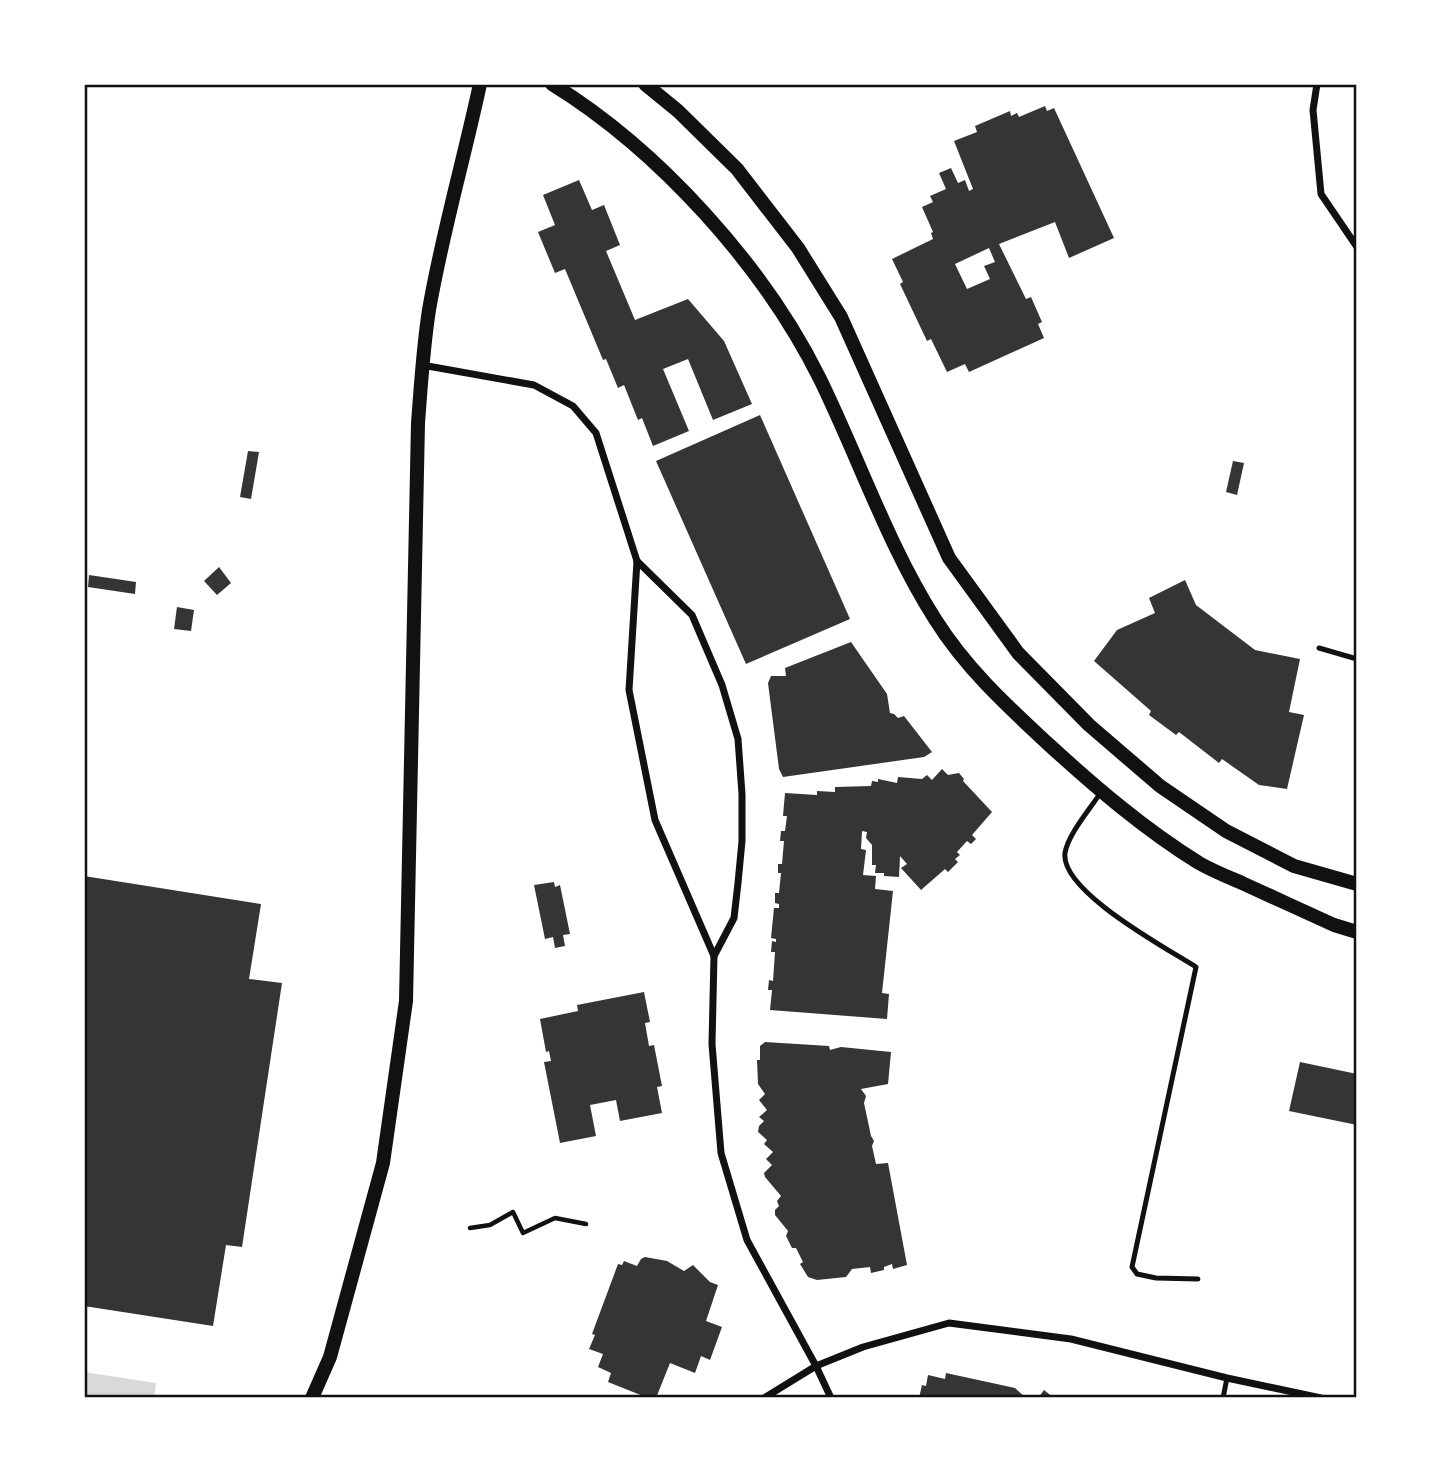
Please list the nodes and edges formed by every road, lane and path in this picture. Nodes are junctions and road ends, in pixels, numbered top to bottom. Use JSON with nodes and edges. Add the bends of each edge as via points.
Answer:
{"nodes":[{"id":1,"x":480,"y":84,"type":"edge"},
{"id":2,"x":552,"y":84,"type":"edge"},
{"id":3,"x":645,"y":84,"type":"edge"},
{"id":4,"x":1317,"y":84,"type":"edge"},
{"id":5,"x":1357,"y":247,"type":"edge"},
{"id":6,"x":422,"y":365,"type":"junction"},
{"id":7,"x":637,"y":561,"type":"junction"},
{"id":8,"x":1319,"y":648,"type":"dead end"},
{"id":9,"x":1357,"y":659,"type":"edge"},
{"id":10,"x":1101,"y":792,"type":"junction"},
{"id":11,"x":1357,"y":884,"type":"edge"},
{"id":12,"x":1357,"y":932,"type":"edge"},
{"id":13,"x":714,"y":956,"type":"junction"},
{"id":14,"x":1357,"y":1012,"type":"edge"},
{"id":15,"x":1357,"y":1023,"type":"edge"},
{"id":16,"x":586,"y":1224,"type":"dead end"},
{"id":17,"x":470,"y":1228,"type":"dead end"},
{"id":18,"x":1198,"y":1279,"type":"dead end"},
{"id":19,"x":816,"y":1366,"type":"junction"},
{"id":20,"x":1227,"y":1378,"type":"junction"},
{"id":21,"x":312,"y":1398,"type":"edge"},
{"id":22,"x":764,"y":1398,"type":"edge"},
{"id":23,"x":831,"y":1398,"type":"edge"},
{"id":24,"x":1223,"y":1398,"type":"edge"},
{"id":25,"x":1321,"y":1398,"type":"edge"}],
"edges":[{"from":1,"to":6,"type":"main road","via":[[429,310]]},
{"from":2,"to":10,"type":"main road","via":[[662,169],[730,243],[782,313],[818,375],[901,559],[936,621],[988,688]]},
{"from":3,"to":11,"type":"main road","via":[[737,169],[798,248],[841,317],[949,558],[1018,653],[1089,725],[1160,786],[1226,831],[1294,866]]},
{"from":4,"to":5,"type":"street","via":[[1313,110],[1321,194]]},
{"from":6,"to":7,"type":"street","via":[[534,385],[573,406],[596,433]]},
{"from":6,"to":21,"type":"main road","via":[[406,1001],[383,1163],[330,1357]]},
{"from":7,"to":13,"type":"street","via":[[629,690],[654,820]]},
{"from":7,"to":13,"type":"street","via":[[691,615],[723,685],[738,739],[742,841],[738,883],[734,918]]},
{"from":8,"to":9,"type":"lane"},
{"from":10,"to":12,"type":"main road","via":[[1201,864]]},
{"from":10,"to":18,"type":"lane","via":[[1065,854],[1070,876],[1086,893],[1196,967],[1132,1266],[1137,1274],[1156,1278]]},
{"from":13,"to":19,"type":"street","via":[[712,1044],[721,1153],[747,1240]]},
{"from":14,"to":15,"type":"lane"},
{"from":16,"to":17,"type":"path","via":[[555,1218],[523,1233],[513,1212],[490,1225]]},
{"from":19,"to":20,"type":"street","via":[[863,1347],[949,1324],[1071,1339]]},
{"from":19,"to":22,"type":"street"},
{"from":19,"to":23,"type":"street"},
{"from":20,"to":24,"type":"lane"},
{"from":20,"to":25,"type":"street"}]}
